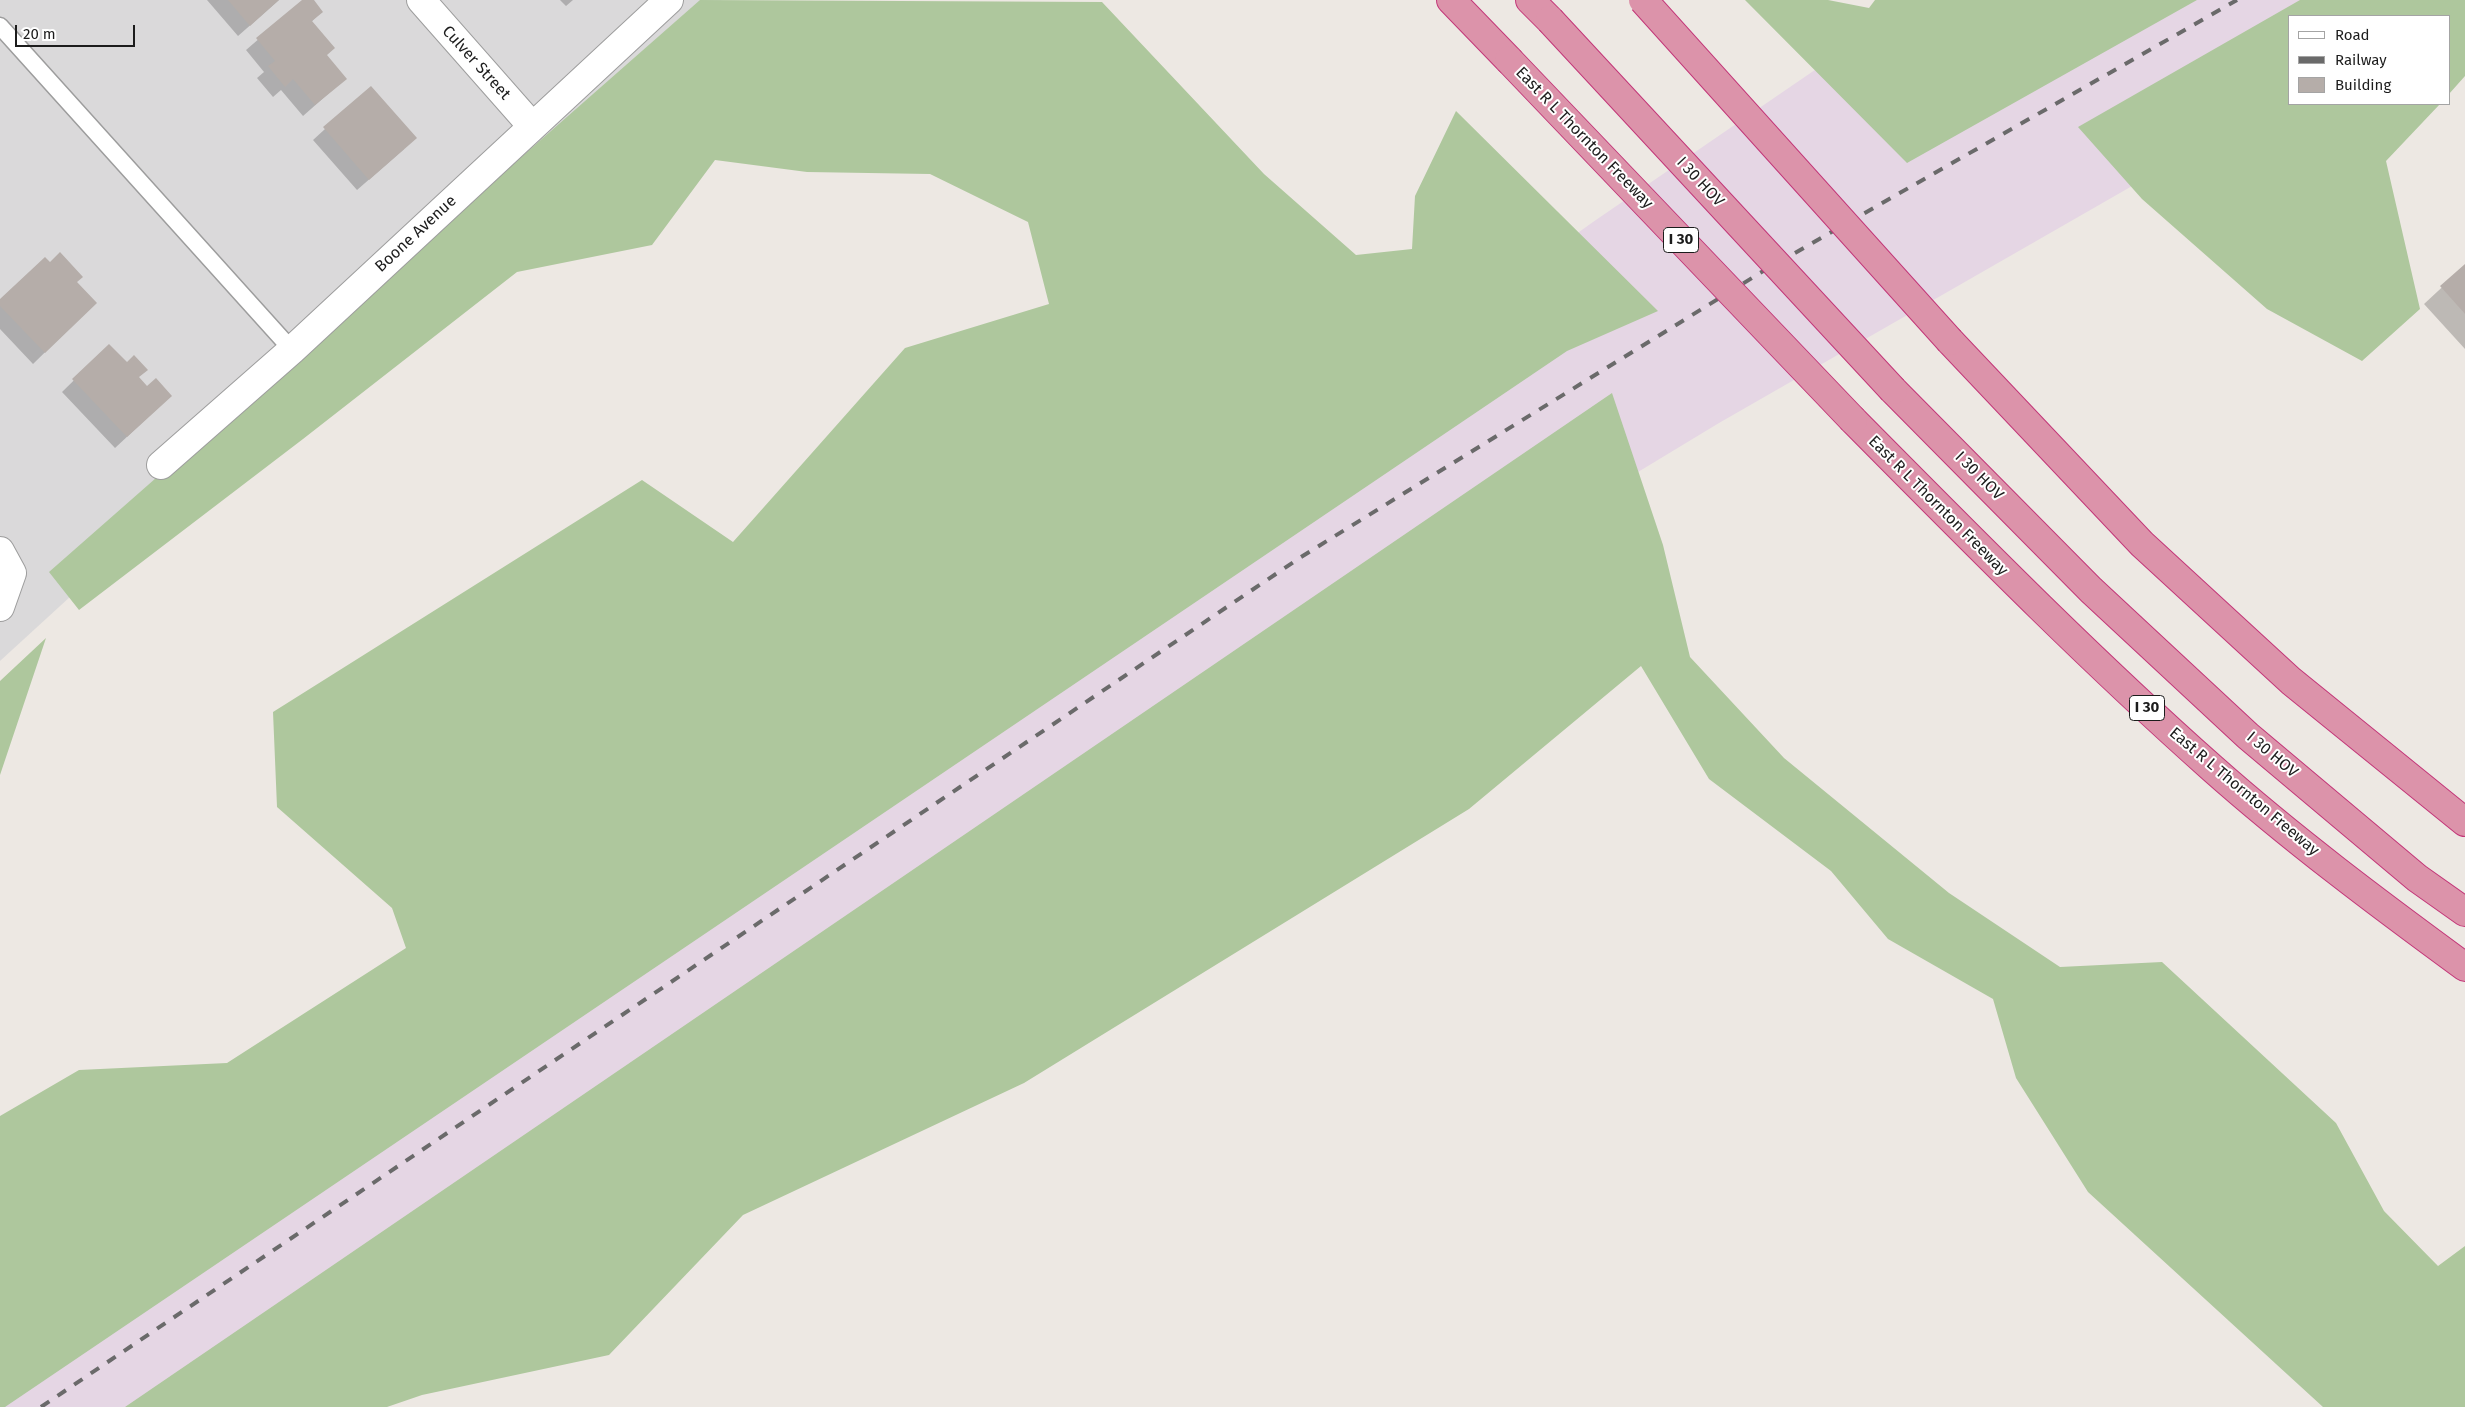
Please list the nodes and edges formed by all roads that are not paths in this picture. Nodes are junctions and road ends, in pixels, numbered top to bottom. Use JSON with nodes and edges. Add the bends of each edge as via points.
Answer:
{"nodes":[{"id":1,"x":421,"y":0,"type":"edge"},
{"id":2,"x":669,"y":0,"type":"edge"},
{"id":3,"x":1451,"y":0,"type":"edge"},
{"id":4,"x":1530,"y":0,"type":"edge"},
{"id":5,"x":1643,"y":0,"type":"edge"},
{"id":6,"x":0,"y":26,"type":"edge"},
{"id":7,"x":532,"y":126,"type":"junction"},
{"id":8,"x":292,"y":350,"type":"junction"},
{"id":9,"x":161,"y":465,"type":"dead end"},
{"id":10,"x":6,"y":562,"type":"edge"},
{"id":11,"x":0,"y":608,"type":"edge"},
{"id":12,"x":2465,"y":822,"type":"edge"},
{"id":13,"x":2465,"y":912,"type":"edge"},
{"id":14,"x":2465,"y":967,"type":"edge"}],
"edges":[{"from":1,"to":7,"type":"street","name":"Culver Street"},
{"from":2,"to":7,"type":"street","name":"Boone Avenue"},
{"from":3,"to":14,"type":"highway","name":"East R L Thornton Freeway","number":"I 30","bridge":true,"via":[[1853,420],[2053,622],[2213,769],[2378,904]]},
{"from":4,"to":13,"type":"highway","name":"I 30 HOV","bridge":true,"via":[[1894,390],[2091,590],[2248,736],[2417,878]]},
{"from":5,"to":12,"type":"highway","bridge":true,"via":[[1950,342],[2149,551],[2291,681]]},
{"from":6,"to":8,"type":"lane"},
{"from":7,"to":8,"type":"street","name":"Boone Avenue"},
{"from":8,"to":9,"type":"street","name":"Boone Avenue"},
{"from":10,"to":11,"type":"street"}]}
